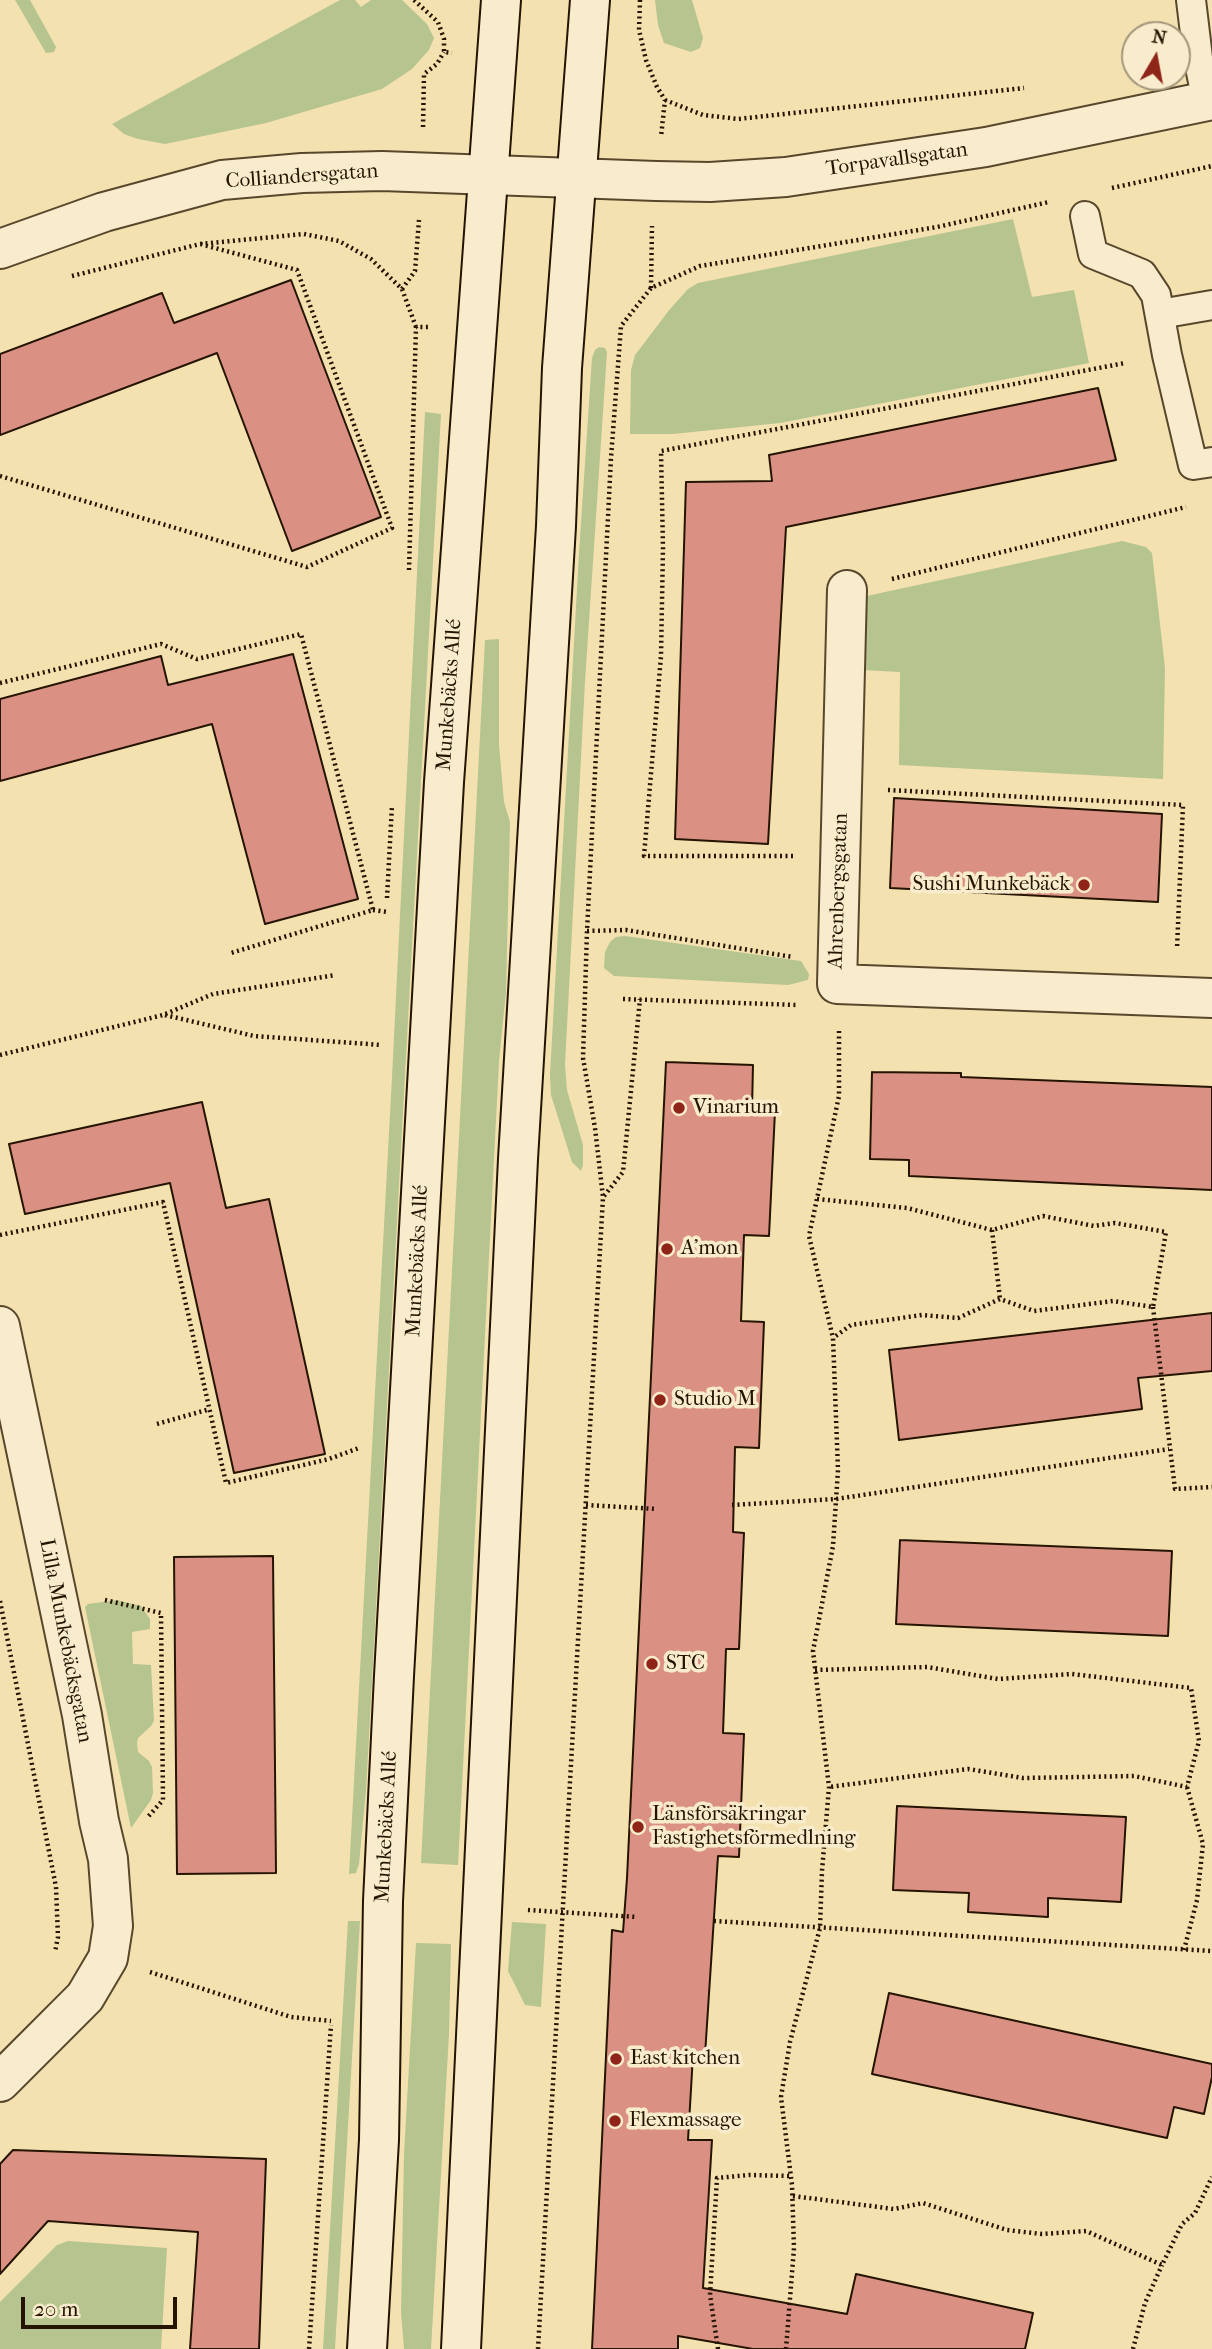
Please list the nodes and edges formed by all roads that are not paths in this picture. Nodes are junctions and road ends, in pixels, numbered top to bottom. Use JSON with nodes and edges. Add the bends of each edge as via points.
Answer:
{"nodes":[{"id":1,"x":501,"y":0,"type":"edge"},
{"id":2,"x":590,"y":0,"type":"edge"},
{"id":3,"x":1191,"y":0,"type":"edge"},
{"id":4,"x":1210,"y":110,"type":"edge"},
{"id":5,"x":488,"y":174,"type":"junction"},
{"id":6,"x":577,"y":178,"type":"junction"},
{"id":7,"x":1085,"y":216,"type":"dead end"},
{"id":8,"x":0,"y":249,"type":"edge"},
{"id":9,"x":1212,"y":305,"type":"edge"},
{"id":10,"x":1160,"y":314,"type":"junction"},
{"id":11,"x":1212,"y":462,"type":"edge"},
{"id":12,"x":847,"y":590,"type":"road end"},
{"id":13,"x":1194,"y":998,"type":"edge"},
{"id":14,"x":0,"y":1326,"type":"edge"},
{"id":15,"x":0,"y":2082,"type":"edge"},
{"id":16,"x":367,"y":2349,"type":"edge"},
{"id":17,"x":461,"y":2349,"type":"edge"}],
"edges":[{"from":1,"to":5,"type":"street","name":"Munkebäcks Allé"},
{"from":2,"to":6,"type":"street"},
{"from":3,"to":4,"type":"lane"},
{"from":4,"to":6,"type":"street","name":"Torpavallsgatan","via":[[786,177],[709,182]]},
{"from":5,"to":6,"type":"street"},
{"from":5,"to":8,"type":"street","name":"Colliandersgatan","via":[[382,171],[222,180],[104,212]]},
{"from":5,"to":16,"type":"street","name":"Munkebäcks Allé","via":[[444,796],[395,1662]]},
{"from":6,"to":17,"type":"street","via":[[563,344],[518,1159]]},
{"from":7,"to":10,"type":"lane","via":[[1093,254],[1142,274],[1156,295]]},
{"from":9,"to":10,"type":"lane"},
{"from":10,"to":11,"type":"lane","via":[[1193,465]]},
{"from":12,"to":13,"type":"street","name":"Ahrenbergsgatan","via":[[840,856],[828,988]]},
{"from":14,"to":15,"type":"street","name":"Lilla Munkebäcksgatan","via":[[82,1715],[108,1859],[113,1926],[108,1958],[85,1997]]}]}
